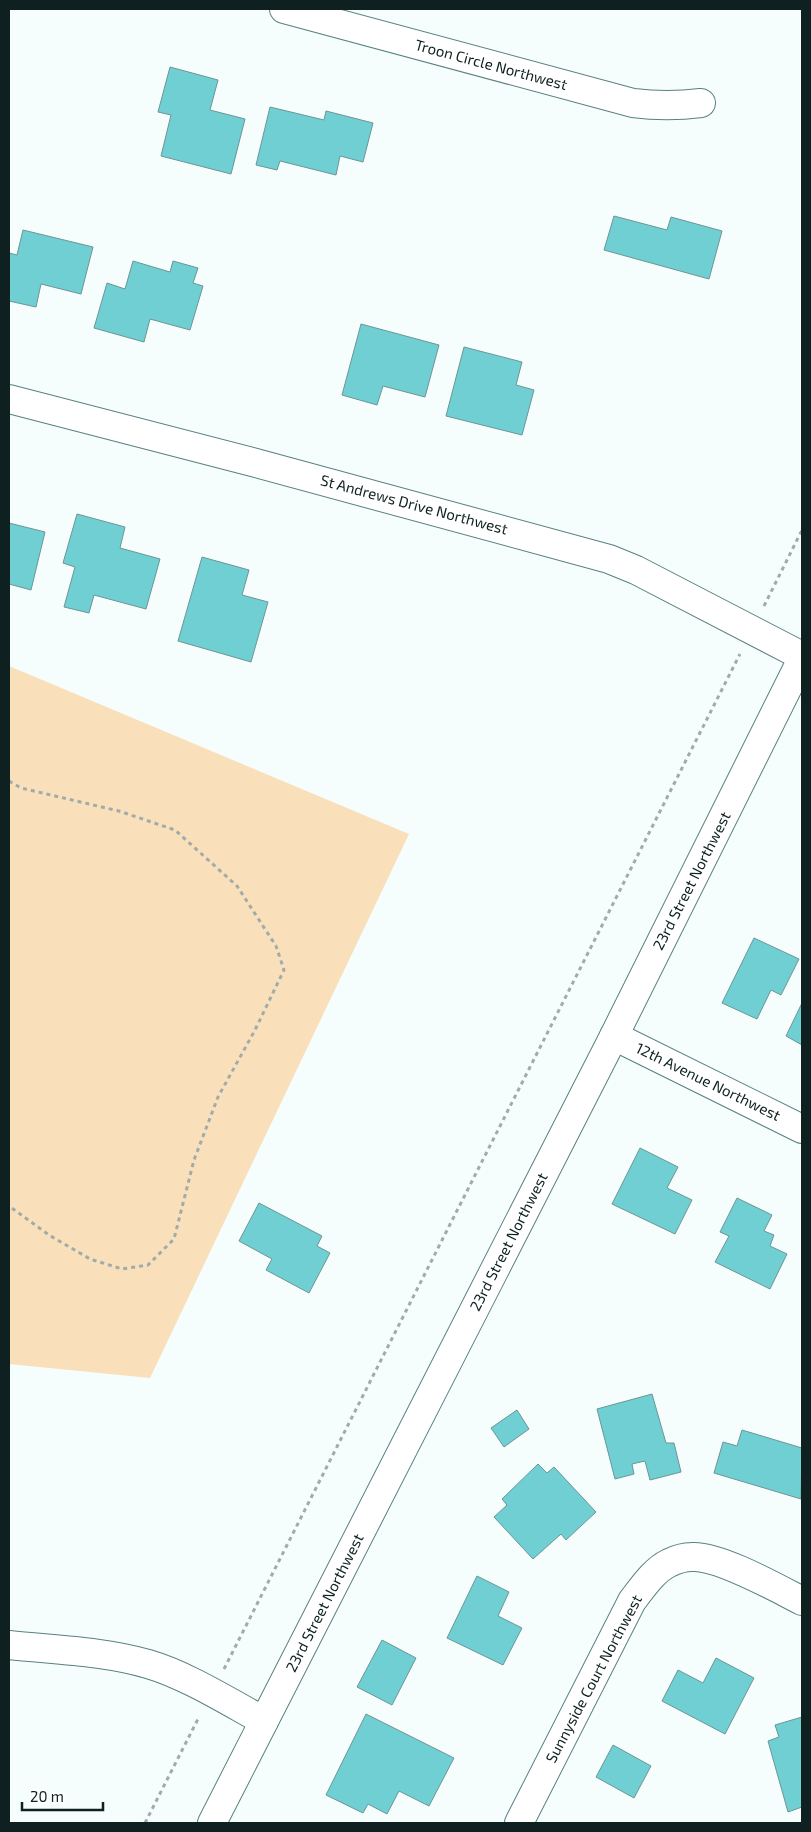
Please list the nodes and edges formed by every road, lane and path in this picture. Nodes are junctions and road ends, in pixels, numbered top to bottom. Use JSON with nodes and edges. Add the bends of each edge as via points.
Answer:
{"nodes":[{"id":1,"x":284,"y":9,"type":"edge"},
{"id":2,"x":701,"y":103,"type":"dead end"},
{"id":3,"x":9,"y":399,"type":"edge"},
{"id":4,"x":802,"y":530,"type":"edge"},
{"id":5,"x":752,"y":629,"type":"junction"},
{"id":6,"x":802,"y":657,"type":"edge"},
{"id":7,"x":9,"y":781,"type":"edge"},
{"id":8,"x":614,"y":1036,"type":"junction"},
{"id":9,"x":802,"y":1129,"type":"edge"},
{"id":10,"x":9,"y":1206,"type":"edge"},
{"id":11,"x":802,"y":1601,"type":"edge"},
{"id":12,"x":9,"y":1645,"type":"edge"},
{"id":13,"x":211,"y":1693,"type":"junction"},
{"id":14,"x":264,"y":1721,"type":"junction"},
{"id":15,"x":145,"y":1823,"type":"edge"},
{"id":16,"x":212,"y":1823,"type":"edge"},
{"id":17,"x":519,"y":1823,"type":"edge"}],
"edges":[{"from":1,"to":2,"type":"street","name":"Troon Circle Northwest","via":[[633,103],[653,106]]},
{"from":3,"to":5,"type":"street","name":"St Andrews Drive Northwest","via":[[609,559]]},
{"from":4,"to":5,"type":"path"},
{"from":5,"to":6,"type":"street","name":"St Andrews Drive Northwest"},
{"from":5,"to":13,"type":"path"},
{"from":6,"to":8,"type":"street","name":"23rd Street Northwest"},
{"from":7,"to":10,"type":"path","via":[[21,788],[119,810],[175,830],[237,886],[276,946],[284,970],[218,1097],[194,1160],[174,1239],[148,1265],[122,1269],[90,1259]]},
{"from":8,"to":9,"type":"street","name":"12th Avenue Northwest"},
{"from":8,"to":14,"type":"street","name":"23rd Street Northwest"},
{"from":11,"to":17,"type":"street","name":"Sunnyside Court Northwest","via":[[713,1560],[692,1557],[669,1563],[648,1580],[632,1601]]},
{"from":12,"to":13,"type":"street","via":[[114,1656],[149,1664]]},
{"from":13,"to":14,"type":"street"},
{"from":13,"to":15,"type":"path"},
{"from":14,"to":16,"type":"street","name":"23rd Street Northwest"}]}
